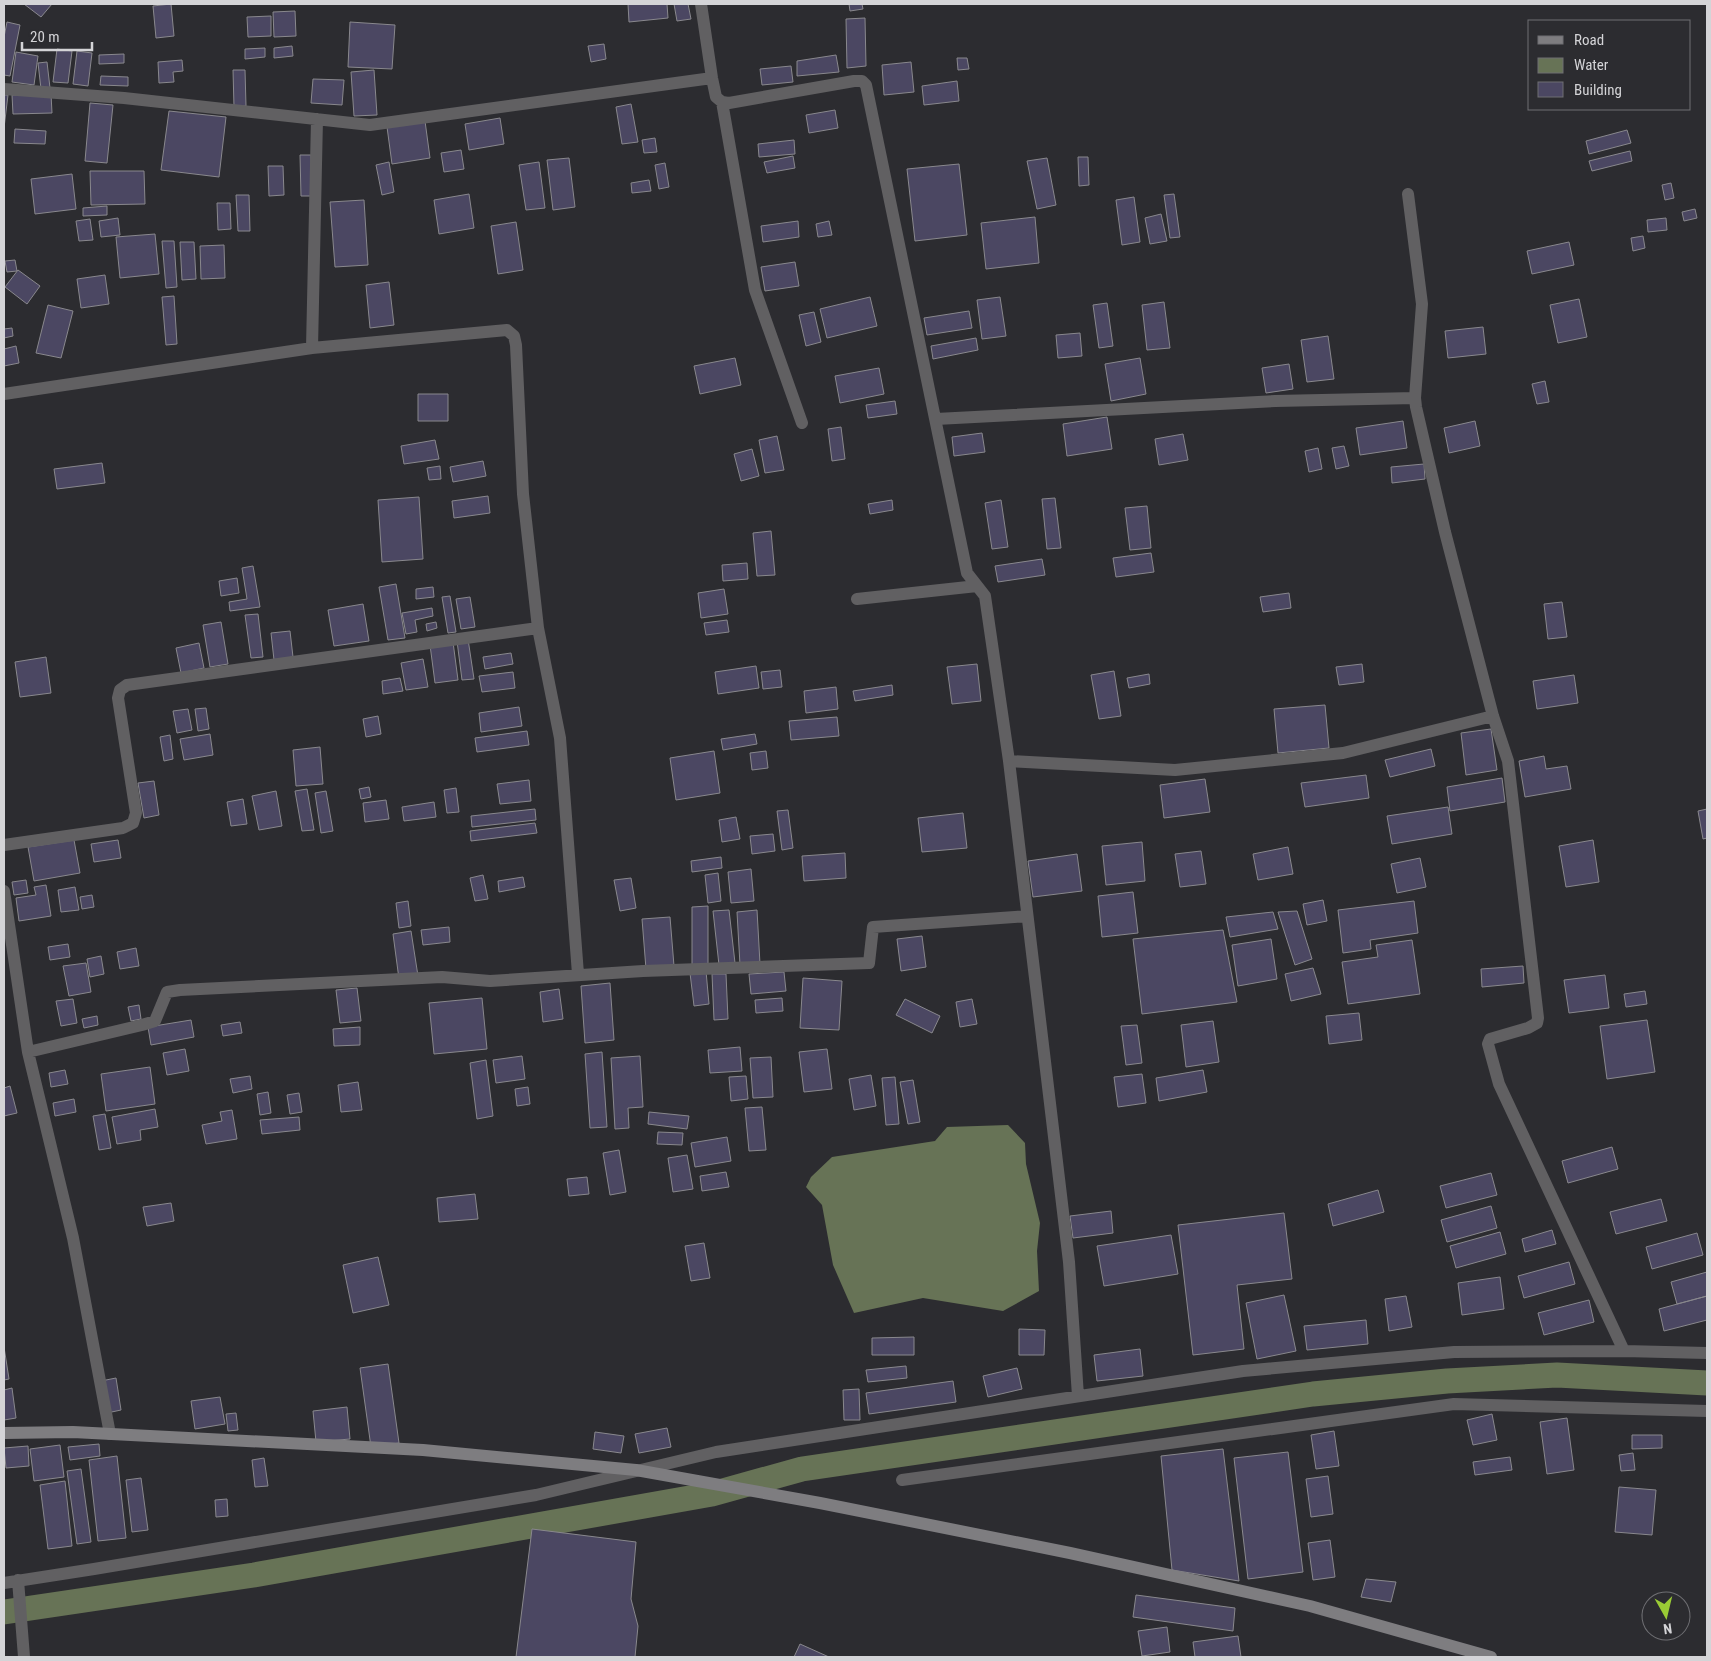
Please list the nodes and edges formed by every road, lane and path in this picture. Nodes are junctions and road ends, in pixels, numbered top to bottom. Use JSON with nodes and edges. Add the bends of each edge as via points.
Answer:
{"nodes":[{"id":1,"x":701,"y":4,"type":"edge"},
{"id":2,"x":712,"y":78,"type":"junction"},
{"id":3,"x":4,"y":89,"type":"edge"},
{"id":4,"x":722,"y":102,"type":"junction"},
{"id":5,"x":317,"y":119,"type":"junction"},
{"id":6,"x":1408,"y":194,"type":"dead end"},
{"id":7,"x":312,"y":348,"type":"junction"},
{"id":8,"x":4,"y":394,"type":"edge"},
{"id":9,"x":1416,"y":398,"type":"junction"},
{"id":10,"x":936,"y":419,"type":"junction"},
{"id":11,"x":802,"y":423,"type":"dead end"},
{"id":12,"x":977,"y":586,"type":"junction"},
{"id":13,"x":857,"y":599,"type":"dead end"},
{"id":14,"x":538,"y":628,"type":"junction"},
{"id":15,"x":1493,"y":716,"type":"junction"},
{"id":16,"x":1009,"y":761,"type":"junction"},
{"id":17,"x":4,"y":845,"type":"edge"},
{"id":18,"x":4,"y":891,"type":"edge"},
{"id":19,"x":1027,"y":916,"type":"junction"},
{"id":20,"x":578,"y":974,"type":"junction"},
{"id":21,"x":28,"y":1052,"type":"junction"},
{"id":22,"x":1624,"y":1351,"type":"junction"},
{"id":23,"x":1707,"y":1353,"type":"edge"},
{"id":24,"x":1078,"y":1396,"type":"junction"},
{"id":25,"x":1707,"y":1411,"type":"edge"},
{"id":26,"x":4,"y":1433,"type":"edge"},
{"id":27,"x":110,"y":1434,"type":"junction"},
{"id":28,"x":636,"y":1470,"type":"junction"},
{"id":29,"x":902,"y":1480,"type":"dead end"},
{"id":30,"x":18,"y":1580,"type":"junction"},
{"id":31,"x":4,"y":1583,"type":"edge"},
{"id":32,"x":24,"y":1657,"type":"edge"},
{"id":33,"x":1491,"y":1657,"type":"edge"}],
"edges":[{"from":1,"to":2,"type":"street"},
{"from":2,"to":4,"type":"street","via":[[716,97]]},
{"from":2,"to":5,"type":"street","via":[[370,125]]},
{"from":3,"to":5,"type":"street","via":[[116,97]]},
{"from":4,"to":10,"type":"street","via":[[854,81],[866,85]]},
{"from":4,"to":11,"type":"street","via":[[755,290]]},
{"from":5,"to":7,"type":"street"},
{"from":6,"to":9,"type":"street","via":[[1422,304]]},
{"from":7,"to":8,"type":"street"},
{"from":7,"to":14,"type":"street","via":[[507,330],[514,336],[523,494]]},
{"from":9,"to":10,"type":"street","via":[[1276,401]]},
{"from":9,"to":15,"type":"street","via":[[1445,532]]},
{"from":10,"to":12,"type":"street","via":[[967,573]]},
{"from":12,"to":13,"type":"street"},
{"from":12,"to":16,"type":"street","via":[[985,596]]},
{"from":14,"to":17,"type":"street","via":[[126,685],[118,698],[136,813],[133,823],[123,828]]},
{"from":14,"to":20,"type":"street","via":[[560,738]]},
{"from":15,"to":16,"type":"street","via":[[1343,754],[1174,770]]},
{"from":15,"to":22,"type":"street","via":[[1508,761],[1538,1018],[1528,1028],[1490,1039],[1488,1044],[1499,1084]]},
{"from":16,"to":19,"type":"street"},
{"from":18,"to":21,"type":"street"},
{"from":19,"to":20,"type":"street","via":[[873,927],[869,962]]},
{"from":19,"to":24,"type":"street","via":[[1069,1262]]},
{"from":20,"to":21,"type":"street","via":[[490,981],[442,977],[180,990],[167,992],[154,1021],[142,1026]]},
{"from":21,"to":27,"type":"street","via":[[73,1238]]},
{"from":22,"to":23,"type":"street"},
{"from":22,"to":24,"type":"street","via":[[1454,1352],[1243,1371]]},
{"from":24,"to":28,"type":"street","via":[[716,1452]]},
{"from":25,"to":29,"type":"street","via":[[1454,1404]]},
{"from":26,"to":27,"type":"street"},
{"from":27,"to":28,"type":"street","via":[[423,1450]]},
{"from":28,"to":30,"type":"street","via":[[536,1495]]},
{"from":28,"to":33,"type":"street","via":[[1070,1553],[1310,1606]]},
{"from":30,"to":31,"type":"street"},
{"from":30,"to":32,"type":"street"}]}
